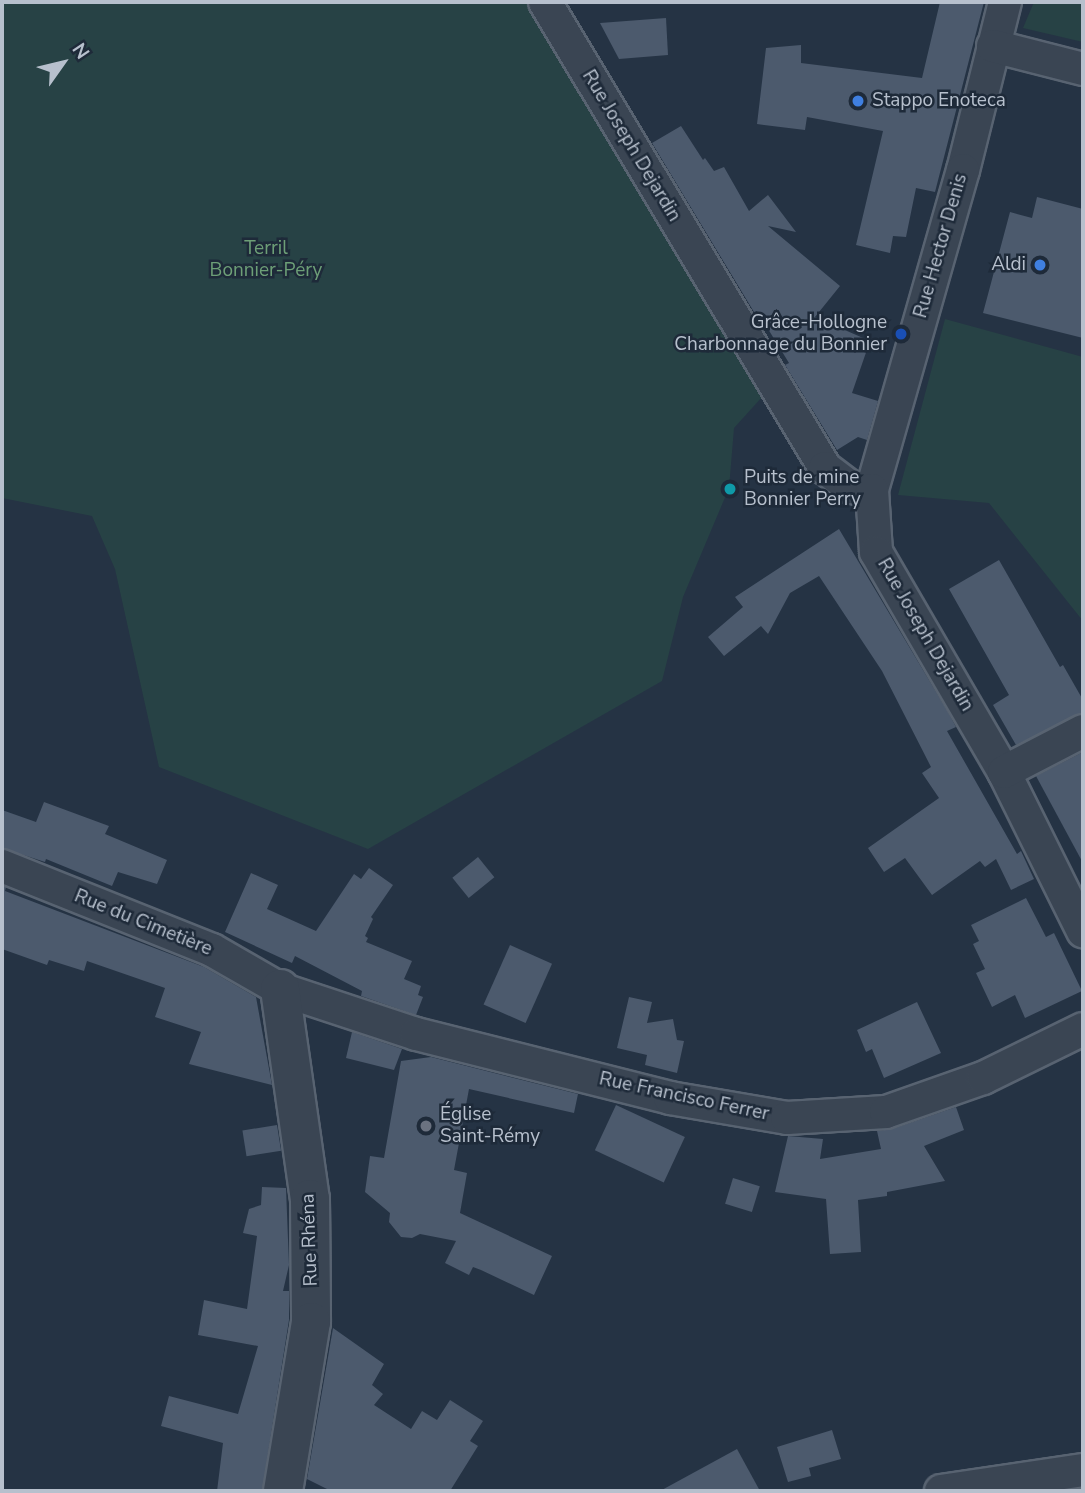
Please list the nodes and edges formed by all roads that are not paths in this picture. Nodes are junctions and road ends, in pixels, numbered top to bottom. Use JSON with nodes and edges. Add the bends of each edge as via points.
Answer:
{"nodes":[{"id":1,"x":545,"y":2,"type":"edge"},
{"id":2,"x":1005,"y":2,"type":"edge"},
{"id":3,"x":993,"y":46,"type":"junction"},
{"id":4,"x":1083,"y":69,"type":"edge"},
{"id":5,"x":872,"y":490,"type":"junction"},
{"id":6,"x":1083,"y":731,"type":"edge"},
{"id":7,"x":1004,"y":772,"type":"junction"},
{"id":8,"x":2,"y":866,"type":"edge"},
{"id":9,"x":1083,"y":931,"type":"edge"},
{"id":10,"x":280,"y":989,"type":"junction"},
{"id":11,"x":1083,"y":1029,"type":"edge"},
{"id":12,"x":1083,"y":1470,"type":"edge"},
{"id":13,"x":283,"y":1491,"type":"edge"},
{"id":14,"x":941,"y":1491,"type":"edge"}],
"edges":[{"from":1,"to":5,"type":"street","name":"Rue Joseph Dejardin","via":[[825,468],[850,487]]},
{"from":2,"to":3,"type":"street","name":"Rue Hector Denis"},
{"from":3,"to":4,"type":"street"},
{"from":3,"to":5,"type":"street","name":"Rue Hector Denis","via":[[963,170]]},
{"from":5,"to":7,"type":"street","name":"Rue Joseph Dejardin","via":[[876,552]]},
{"from":6,"to":7,"type":"street"},
{"from":7,"to":9,"type":"street","name":"Rue Joseph Dejardin"},
{"from":8,"to":10,"type":"street","name":"Rue du Cimetière","via":[[212,950]]},
{"from":10,"to":11,"type":"street","name":"Rue Francisco Ferrer","via":[[416,1034],[670,1098],[787,1118],[886,1112],[983,1078]]},
{"from":10,"to":13,"type":"street","name":"Rue Rhéna","via":[[310,1199],[312,1322]]},
{"from":12,"to":14,"type":"street"}]}
